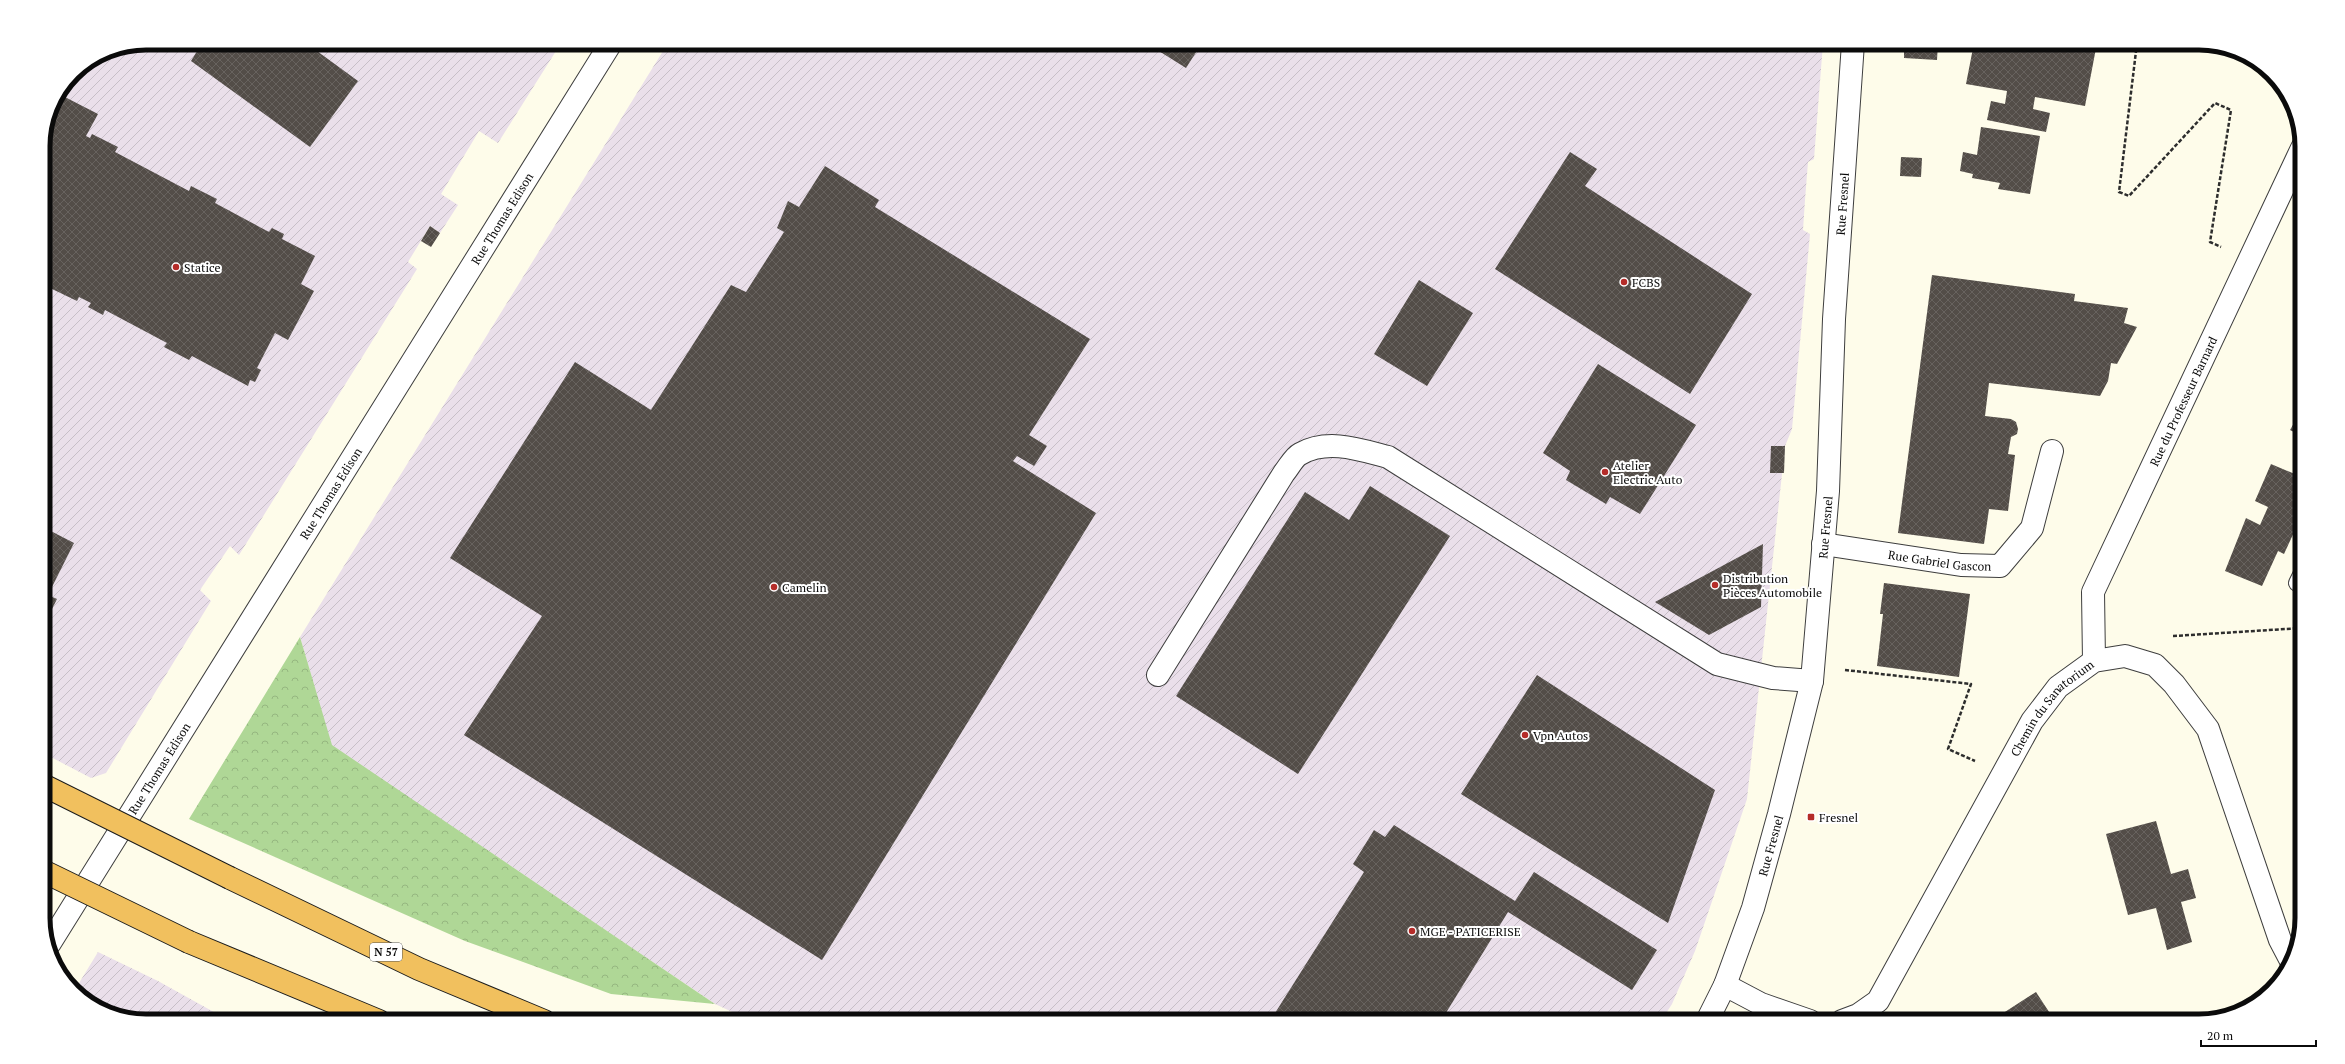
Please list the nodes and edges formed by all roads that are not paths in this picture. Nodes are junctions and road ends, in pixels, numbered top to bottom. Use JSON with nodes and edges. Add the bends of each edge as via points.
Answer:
{"nodes":[{"id":1,"x":607,"y":50,"type":"edge"},
{"id":2,"x":1853,"y":50,"type":"edge"},
{"id":3,"x":2295,"y":163,"type":"edge"},
{"id":4,"x":2052,"y":451,"type":"dead end"},
{"id":5,"x":1823,"y":544,"type":"junction"},
{"id":6,"x":2094,"y":661,"type":"junction"},
{"id":7,"x":1813,"y":674,"type":"junction"},
{"id":8,"x":1158,"y":675,"type":"dead end"},
{"id":9,"x":50,"y":788,"type":"edge"},
{"id":10,"x":50,"y":874,"type":"edge"},
{"id":11,"x":53,"y":939,"type":"edge"},
{"id":12,"x":2288,"y":955,"type":"edge"},
{"id":13,"x":1725,"y":985,"type":"junction"},
{"id":14,"x":362,"y":1014,"type":"edge"},
{"id":15,"x":527,"y":1014,"type":"edge"},
{"id":16,"x":1711,"y":1014,"type":"edge"},
{"id":17,"x":1790,"y":1014,"type":"edge"},
{"id":18,"x":1861,"y":1014,"type":"edge"}],
"edges":[{"from":1,"to":11,"type":"street","name":"Rue Thomas Edison"},
{"from":2,"to":5,"type":"street","name":"Rue Fresnel","via":[[1834,319],[1828,490]]},
{"from":3,"to":6,"type":"street","name":"Rue du Professeur Barnard","via":[[2093,592]]},
{"from":4,"to":5,"type":"street","name":"Rue Gabriel Gascon","via":[[2032,528],[2000,566],[1961,565]]},
{"from":5,"to":7,"type":"street","name":"Rue Fresnel"},
{"from":6,"to":12,"type":"street","name":"Chemin du Sanatorium","via":[[2126,656],[2155,666],[2174,684],[2208,729],[2280,940]]},
{"from":6,"to":18,"type":"street","name":"Chemin du Sanatorium","via":[[2058,687],[2032,721],[1878,1001]]},
{"from":7,"to":8,"type":"street","via":[[1773,678],[1717,664],[1388,457],[1347,447],[1324,446],[1300,454],[1284,473]]},
{"from":7,"to":13,"type":"street","name":"Rue Fresnel","via":[[1753,908]]},
{"from":9,"to":15,"type":"highway","number":"N 57","bridge":true,"via":[[419,968]]},
{"from":10,"to":14,"type":"highway","bridge":true,"via":[[189,942]]},
{"from":13,"to":16,"type":"street","name":"Rue Fresnel"},
{"from":13,"to":17,"type":"street","via":[[1761,1004]]}]}
